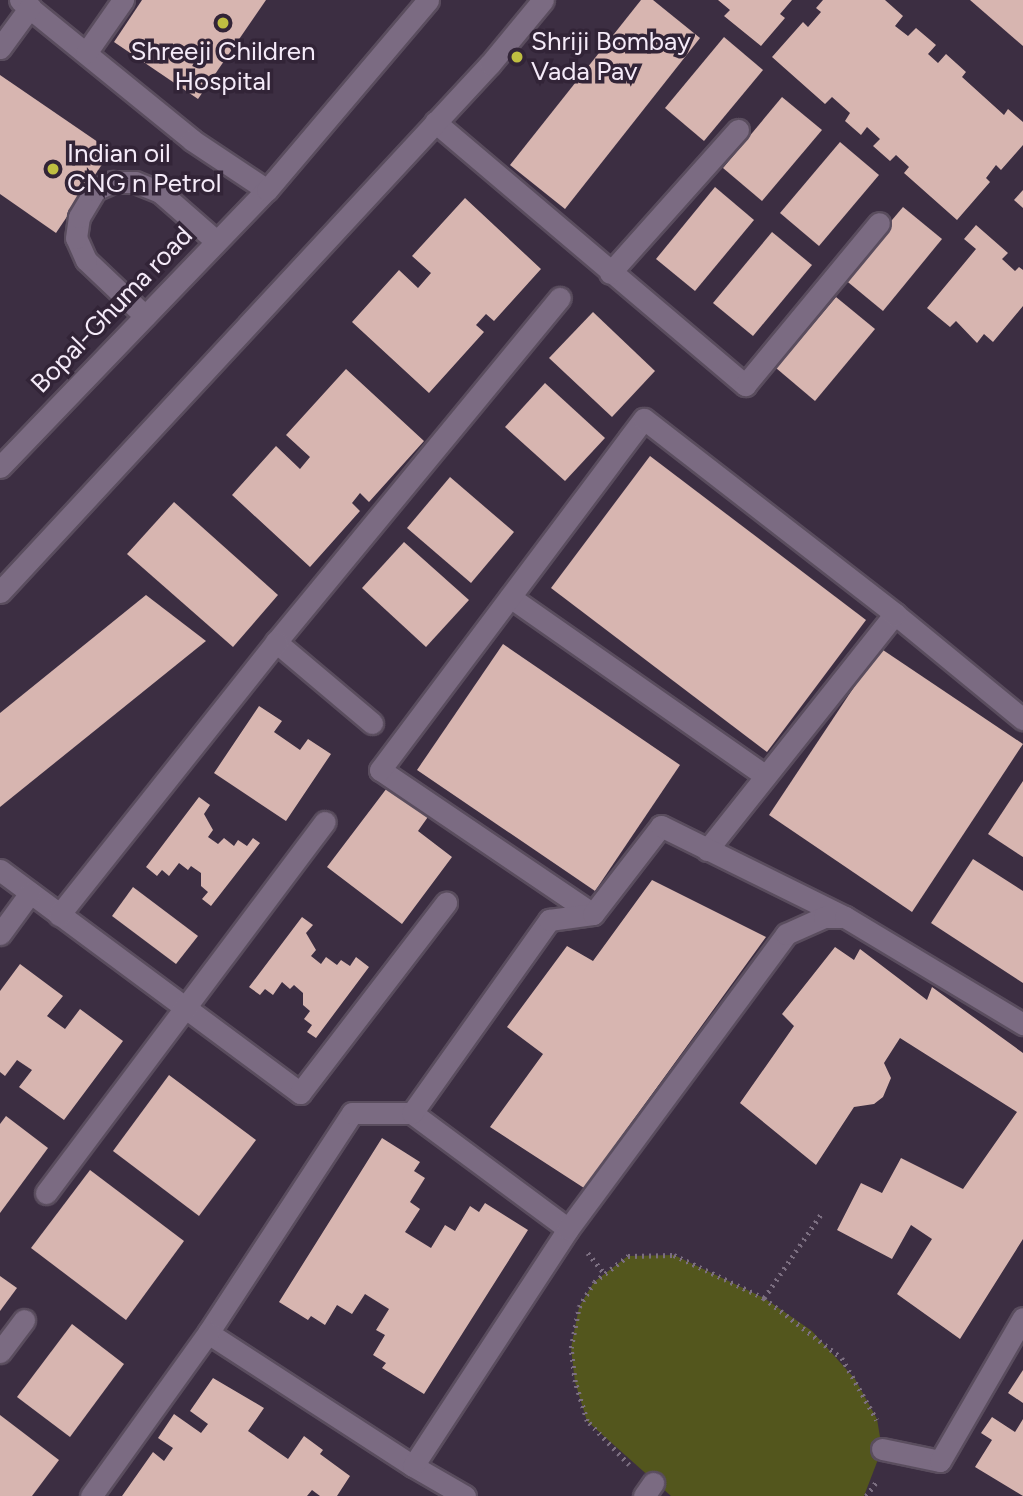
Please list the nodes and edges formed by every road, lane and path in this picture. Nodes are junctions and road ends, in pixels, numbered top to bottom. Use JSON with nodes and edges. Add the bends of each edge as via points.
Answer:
{"nodes":[{"id":1,"x":122,"y":0,"type":"edge"},
{"id":2,"x":428,"y":0,"type":"edge"},
{"id":3,"x":543,"y":0,"type":"edge"},
{"id":4,"x":25,"y":4,"type":"edge"},
{"id":5,"x":0,"y":48,"type":"edge"},
{"id":6,"x":86,"y":53,"type":"junction"},
{"id":7,"x":435,"y":122,"type":"junction"},
{"id":8,"x":738,"y":130,"type":"dead end"},
{"id":9,"x":267,"y":190,"type":"junction"},
{"id":10,"x":879,"y":223,"type":"dead end"},
{"id":11,"x":216,"y":242,"type":"junction"},
{"id":12,"x":610,"y":273,"type":"junction"},
{"id":13,"x":560,"y":298,"type":"dead end"},
{"id":14,"x":145,"y":316,"type":"junction"},
{"id":15,"x":0,"y":467,"type":"edge"},
{"id":16,"x":0,"y":592,"type":"edge"},
{"id":17,"x":510,"y":597,"type":"junction"},
{"id":18,"x":895,"y":614,"type":"junction"},
{"id":19,"x":276,"y":642,"type":"junction"},
{"id":20,"x":1023,"y":719,"type":"edge"},
{"id":21,"x":372,"y":723,"type":"dead end"},
{"id":22,"x":766,"y":776,"type":"junction"},
{"id":23,"x":326,"y":822,"type":"dead end"},
{"id":24,"x":707,"y":850,"type":"junction"},
{"id":25,"x":0,"y":870,"type":"edge"},
{"id":26,"x":30,"y":893,"type":"junction"},
{"id":27,"x":446,"y":903,"type":"dead end"},
{"id":28,"x":593,"y":914,"type":"junction"},
{"id":29,"x":59,"y":915,"type":"junction"},
{"id":30,"x":845,"y":916,"type":"junction"},
{"id":31,"x":0,"y":934,"type":"edge"},
{"id":32,"x":184,"y":1011,"type":"junction"},
{"id":33,"x":1023,"y":1024,"type":"edge"},
{"id":34,"x":412,"y":1113,"type":"junction"},
{"id":35,"x":46,"y":1194,"type":"dead end"},
{"id":36,"x":821,"y":1214,"type":"dead end"},
{"id":37,"x":568,"y":1229,"type":"junction"},
{"id":38,"x":764,"y":1298,"type":"junction"},
{"id":39,"x":1023,"y":1318,"type":"edge"},
{"id":40,"x":24,"y":1320,"type":"dead end"},
{"id":41,"x":208,"y":1333,"type":"junction"},
{"id":42,"x":0,"y":1352,"type":"edge"},
{"id":43,"x":882,"y":1449,"type":"joint"},
{"id":44,"x":413,"y":1466,"type":"junction"},
{"id":45,"x":648,"y":1490,"type":"edge"},
{"id":46,"x":91,"y":1496,"type":"edge"},
{"id":47,"x":465,"y":1496,"type":"edge"}],
"edges":[{"from":1,"to":6,"type":"street"},
{"from":2,"to":9,"type":"street","name":"Bopal-Ghuma road"},
{"from":3,"to":7,"type":"street"},
{"from":4,"to":5,"type":"street"},
{"from":4,"to":6,"type":"street"},
{"from":6,"to":9,"type":"street","via":[[192,139]]},
{"from":7,"to":12,"type":"street"},
{"from":7,"to":16,"type":"street"},
{"from":8,"to":12,"type":"street"},
{"from":9,"to":11,"type":"street","name":"Bopal-Ghuma road"},
{"from":10,"to":12,"type":"street","via":[[744,385]]},
{"from":11,"to":14,"type":"street","name":"Bopal-Ghuma road"},
{"from":11,"to":14,"type":"street","via":[[160,192],[135,182],[113,182],[95,190],[79,216],[76,238],[86,260]]},
{"from":13,"to":19,"type":"street"},
{"from":14,"to":15,"type":"street","name":"Bopal-Ghuma road"},
{"from":17,"to":18,"type":"street","via":[[644,419]]},
{"from":17,"to":22,"type":"street"},
{"from":17,"to":28,"type":"street","via":[[380,770]]},
{"from":18,"to":20,"type":"street"},
{"from":18,"to":22,"type":"street"},
{"from":19,"to":21,"type":"street"},
{"from":19,"to":29,"type":"street"},
{"from":22,"to":24,"type":"street"},
{"from":23,"to":32,"type":"street"},
{"from":24,"to":28,"type":"street","via":[[661,826]]},
{"from":24,"to":30,"type":"street"},
{"from":25,"to":26,"type":"street"},
{"from":26,"to":29,"type":"street"},
{"from":26,"to":31,"type":"street"},
{"from":27,"to":32,"type":"street","via":[[300,1093]]},
{"from":28,"to":34,"type":"street","via":[[549,920]]},
{"from":29,"to":32,"type":"street"},
{"from":30,"to":33,"type":"street"},
{"from":30,"to":37,"type":"street","via":[[824,917],[786,934]]},
{"from":32,"to":35,"type":"street"},
{"from":34,"to":37,"type":"street"},
{"from":34,"to":41,"type":"street","via":[[352,1112]]},
{"from":36,"to":38,"type":"path"},
{"from":37,"to":44,"type":"street"},
{"from":38,"to":43,"type":"path","via":[[842,1359],[877,1419]]},
{"from":38,"to":45,"type":"path","via":[[674,1255],[628,1256],[594,1282],[579,1307],[571,1348],[575,1382],[587,1421]]},
{"from":39,"to":43,"type":"street","via":[[940,1461]]},
{"from":40,"to":42,"type":"street"},
{"from":41,"to":44,"type":"street"},
{"from":41,"to":46,"type":"street"},
{"from":44,"to":47,"type":"street"}]}
